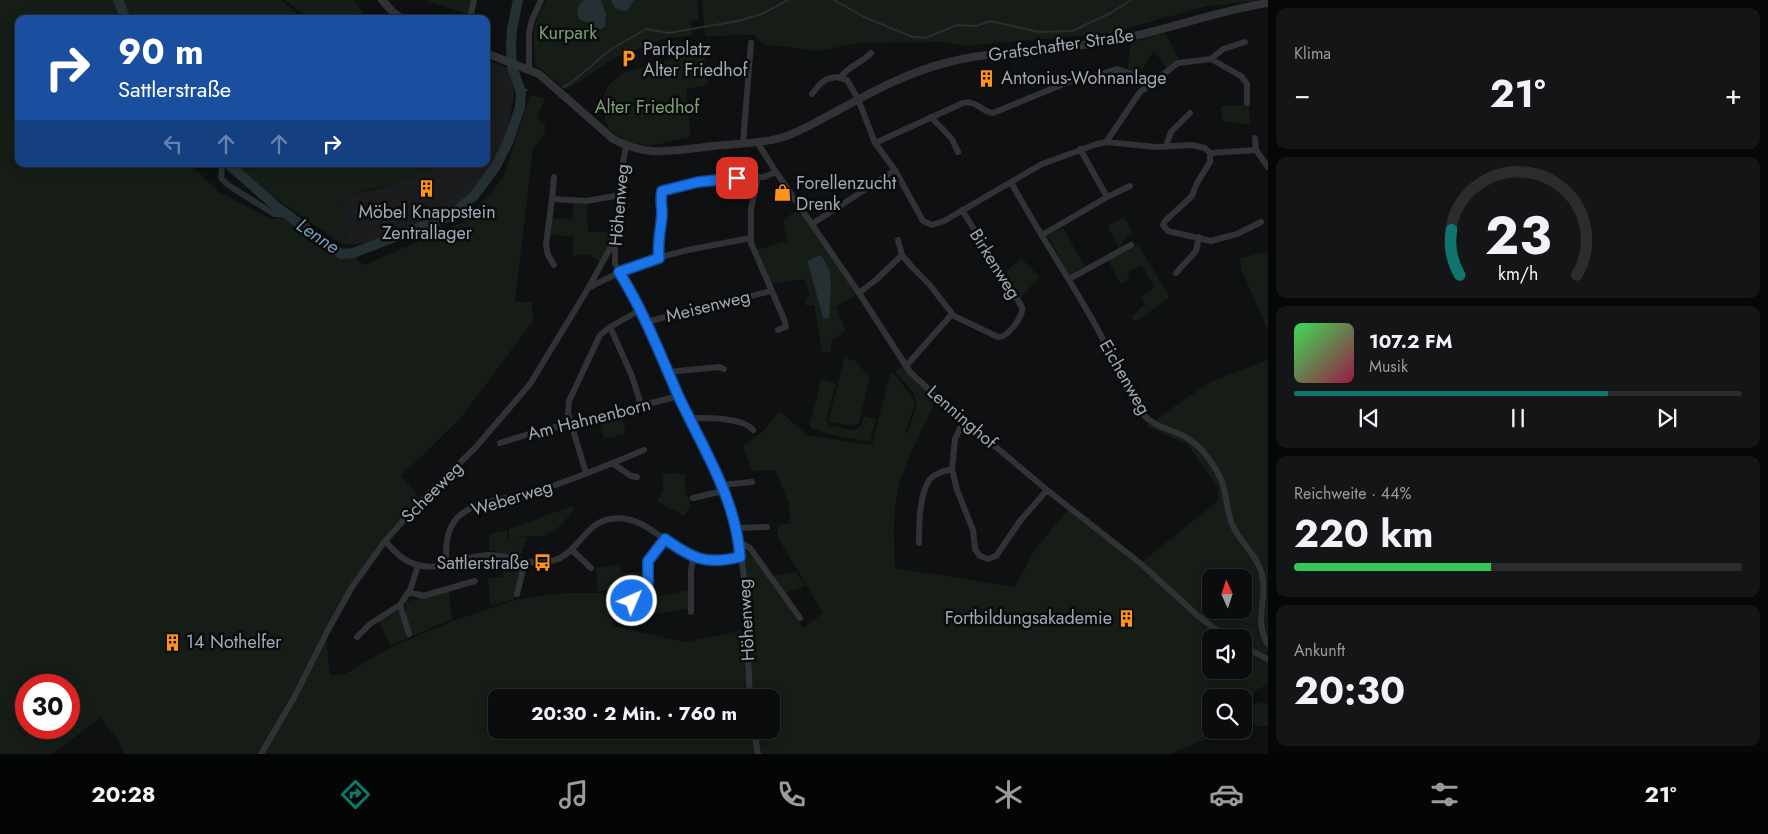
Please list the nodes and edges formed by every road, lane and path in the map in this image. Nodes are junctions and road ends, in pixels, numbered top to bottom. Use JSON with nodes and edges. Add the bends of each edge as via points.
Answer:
{"nodes":[{"id":1,"x":382,"y":0,"type":"edge"},
{"id":2,"x":474,"y":0,"type":"edge"},
{"id":3,"x":541,"y":0,"type":"edge"},
{"id":4,"x":1268,"y":3,"type":"edge"},
{"id":5,"x":396,"y":15,"type":"edge"},
{"id":6,"x":471,"y":15,"type":"edge"},
{"id":7,"x":1245,"y":42,"type":"dead end"},
{"id":8,"x":752,"y":43,"type":"dead end"},
{"id":9,"x":871,"y":53,"type":"dead end"},
{"id":10,"x":490,"y":54,"type":"edge"},
{"id":11,"x":1211,"y":59,"type":"junction"},
{"id":12,"x":527,"y":68,"type":"junction"},
{"id":13,"x":841,"y":77,"type":"junction"},
{"id":14,"x":1148,"y":85,"type":"junction"},
{"id":15,"x":812,"y":94,"type":"dead end"},
{"id":16,"x":858,"y":99,"type":"junction"},
{"id":17,"x":1246,"y":103,"type":"dead end"},
{"id":18,"x":1190,"y":113,"type":"dead end"},
{"id":19,"x":931,"y":117,"type":"junction"},
{"id":20,"x":1255,"y":138,"type":"dead end"},
{"id":21,"x":757,"y":142,"type":"junction"},
{"id":22,"x":1106,"y":142,"type":"junction"},
{"id":23,"x":743,"y":143,"type":"junction"},
{"id":24,"x":875,"y":143,"type":"junction"},
{"id":25,"x":626,"y":146,"type":"junction"},
{"id":26,"x":1166,"y":146,"type":"junction"},
{"id":27,"x":1080,"y":149,"type":"junction"},
{"id":28,"x":1256,"y":150,"type":"junction"},
{"id":29,"x":958,"y":152,"type":"dead end"},
{"id":30,"x":1210,"y":153,"type":"junction"},
{"id":31,"x":1268,"y":167,"type":"edge"},
{"id":32,"x":895,"y":170,"type":"junction"},
{"id":33,"x":776,"y":172,"type":"junction"},
{"id":34,"x":554,"y":177,"type":"dead end"},
{"id":35,"x":758,"y":177,"type":"junction"},
{"id":36,"x":1011,"y":182,"type":"junction"},
{"id":37,"x":1130,"y":186,"type":"dead end"},
{"id":38,"x":621,"y":195,"type":"junction"},
{"id":39,"x":1106,"y":197,"type":"junction"},
{"id":40,"x":552,"y":199,"type":"junction"},
{"id":41,"x":962,"y":210,"type":"junction"},
{"id":42,"x":1260,"y":222,"type":"dead end"},
{"id":43,"x":812,"y":224,"type":"junction"},
{"id":44,"x":1042,"y":235,"type":"junction"},
{"id":45,"x":1199,"y":237,"type":"junction"},
{"id":46,"x":750,"y":238,"type":"junction"},
{"id":47,"x":615,"y":239,"type":"junction"},
{"id":48,"x":898,"y":240,"type":"dead end"},
{"id":49,"x":1131,"y":245,"type":"dead end"},
{"id":50,"x":902,"y":255,"type":"junction"},
{"id":51,"x":659,"y":258,"type":"junction"},
{"id":52,"x":554,"y":265,"type":"dead end"},
{"id":53,"x":619,"y":272,"type":"junction"},
{"id":54,"x":1176,"y":272,"type":"dead end"},
{"id":55,"x":1069,"y":280,"type":"junction"},
{"id":56,"x":589,"y":287,"type":"junction"},
{"id":57,"x":771,"y":291,"type":"junction"},
{"id":58,"x":859,"y":293,"type":"junction"},
{"id":59,"x":640,"y":310,"type":"junction"},
{"id":60,"x":952,"y":314,"type":"junction"},
{"id":61,"x":646,"y":322,"type":"junction"},
{"id":62,"x":610,"y":327,"type":"junction"},
{"id":63,"x":778,"y":330,"type":"dead end"},
{"id":64,"x":906,"y":366,"type":"junction"},
{"id":65,"x":724,"y":369,"type":"dead end"},
{"id":66,"x":668,"y":372,"type":"junction"},
{"id":67,"x":679,"y":396,"type":"junction"},
{"id":68,"x":641,"y":405,"type":"junction"},
{"id":69,"x":690,"y":418,"type":"junction"},
{"id":70,"x":964,"y":420,"type":"junction"},
{"id":71,"x":572,"y":423,"type":"junction"},
{"id":72,"x":754,"y":430,"type":"dead end"},
{"id":73,"x":500,"y":443,"type":"dead end"},
{"id":74,"x":644,"y":450,"type":"dead end"},
{"id":75,"x":612,"y":463,"type":"junction"},
{"id":76,"x":952,"y":469,"type":"junction"},
{"id":77,"x":586,"y":473,"type":"junction"},
{"id":78,"x":637,"y":477,"type":"dead end"},
{"id":79,"x":752,"y":482,"type":"dead end"},
{"id":80,"x":722,"y":488,"type":"junction"},
{"id":81,"x":1046,"y":490,"type":"junction"},
{"id":82,"x":693,"y":498,"type":"dead end"},
{"id":83,"x":767,"y":527,"type":"dead end"},
{"id":84,"x":736,"y":528,"type":"junction"},
{"id":85,"x":665,"y":539,"type":"junction"},
{"id":86,"x":385,"y":541,"type":"junction"},
{"id":87,"x":739,"y":542,"type":"junction"},
{"id":88,"x":919,"y":543,"type":"dead end"},
{"id":89,"x":572,"y":550,"type":"junction"},
{"id":90,"x":693,"y":557,"type":"junction"},
{"id":91,"x":740,"y":557,"type":"junction"},
{"id":92,"x":525,"y":562,"type":"junction"},
{"id":93,"x":418,"y":565,"type":"junction"},
{"id":94,"x":446,"y":565,"type":"junction"},
{"id":95,"x":591,"y":568,"type":"dead end"},
{"id":96,"x":475,"y":581,"type":"dead end"},
{"id":97,"x":409,"y":592,"type":"junction"},
{"id":98,"x":517,"y":594,"type":"dead end"},
{"id":99,"x":626,"y":602,"type":"dead end"},
{"id":100,"x":400,"y":605,"type":"junction"},
{"id":101,"x":691,"y":612,"type":"dead end"},
{"id":102,"x":800,"y":618,"type":"dead end"},
{"id":103,"x":1215,"y":629,"type":"edge"},
{"id":104,"x":409,"y":634,"type":"dead end"},
{"id":105,"x":356,"y":637,"type":"dead end"},
{"id":106,"x":1268,"y":644,"type":"edge"},
{"id":107,"x":1252,"y":651,"type":"edge"},
{"id":108,"x":1268,"y":659,"type":"edge"},
{"id":109,"x":750,"y":689,"type":"edge"},
{"id":110,"x":756,"y":739,"type":"edge"},
{"id":111,"x":261,"y":754,"type":"edge"},
{"id":112,"x":758,"y":754,"type":"edge"}],
"edges":[{"from":1,"to":5,"type":"street"},
{"from":2,"to":6,"type":"street"},
{"from":3,"to":12,"type":"street","via":[[530,28]]},
{"from":4,"to":16,"type":"street","name":"Grafschafter Straße","via":[[1112,41],[948,62],[901,78]]},
{"from":7,"to":11,"type":"street","via":[[1223,49]]},
{"from":8,"to":23,"type":"street"},
{"from":9,"to":13,"type":"street"},
{"from":10,"to":12,"type":"street","name":"Grafschafter Straße"},
{"from":11,"to":14,"type":"street","via":[[1178,63]]},
{"from":11,"to":17,"type":"street","via":[[1245,79],[1248,90]]},
{"from":12,"to":25,"type":"street","name":"Grafschafter Straße","via":[[539,74],[605,133]]},
{"from":13,"to":15,"type":"street","via":[[823,81]]},
{"from":13,"to":16,"type":"street","via":[[849,83]]},
{"from":14,"to":19,"type":"street","via":[[1132,74],[1114,69],[1089,78],[1076,78],[993,113],[968,102]]},
{"from":14,"to":22,"type":"street"},
{"from":16,"to":21,"type":"street","name":"Grafschafter Straße","via":[[792,134]]},
{"from":16,"to":24,"type":"street"},
{"from":18,"to":26,"type":"street","via":[[1171,132]]},
{"from":19,"to":24,"type":"street"},
{"from":19,"to":29,"type":"street","via":[[952,139]]},
{"from":20,"to":28,"type":"street"},
{"from":21,"to":23,"type":"street","name":"Grafschafter Straße"},
{"from":21,"to":33,"type":"street","name":"Lenninghof"},
{"from":22,"to":26,"type":"street"},
{"from":22,"to":27,"type":"street"},
{"from":23,"to":25,"type":"street","name":"Grafschafter Straße","via":[[658,152]]},
{"from":24,"to":32,"type":"street"},
{"from":25,"to":38,"type":"street","name":"Höhenweg"},
{"from":26,"to":30,"type":"street","via":[[1197,146]]},
{"from":27,"to":36,"type":"street","via":[[1042,164]]},
{"from":27,"to":39,"type":"street"},
{"from":28,"to":30,"type":"street"},
{"from":28,"to":31,"type":"street"},
{"from":30,"to":45,"type":"street","via":[[1210,162],[1192,196],[1162,225],[1168,231]]},
{"from":32,"to":41,"type":"street","via":[[927,224],[944,221]]},
{"from":32,"to":43,"type":"street"},
{"from":33,"to":35,"type":"street"},
{"from":33,"to":43,"type":"street","name":"Lenninghof"},
{"from":34,"to":40,"type":"street"},
{"from":35,"to":46,"type":"street","via":[[752,201]]},
{"from":35,"to":51,"type":"street","via":[[710,180],[662,191]]},
{"from":36,"to":41,"type":"street"},
{"from":36,"to":44,"type":"street","name":"Eichenweg"},
{"from":37,"to":39,"type":"street"},
{"from":38,"to":40,"type":"street","via":[[586,201]]},
{"from":38,"to":47,"type":"street","name":"Höhenweg","via":[[621,222]]},
{"from":39,"to":44,"type":"street"},
{"from":40,"to":52,"type":"street","via":[[546,245]]},
{"from":41,"to":60,"type":"street","name":"Birkenweg","via":[[1023,313],[1002,338]]},
{"from":42,"to":45,"type":"street","via":[[1237,234],[1214,240]]},
{"from":43,"to":58,"type":"street","name":"Lenninghof"},
{"from":44,"to":55,"type":"street","name":"Eichenweg"},
{"from":45,"to":54,"type":"street","via":[[1196,251]]},
{"from":46,"to":51,"type":"street"},
{"from":46,"to":57,"type":"street"},
{"from":47,"to":53,"type":"street","name":"Höhenweg","via":[[614,260]]},
{"from":47,"to":56,"type":"street","name":"Scheeweg"},
{"from":48,"to":50,"type":"street"},
{"from":49,"to":55,"type":"street"},
{"from":50,"to":58,"type":"street"},
{"from":50,"to":60,"type":"street","via":[[930,284]]},
{"from":51,"to":53,"type":"street"},
{"from":53,"to":56,"type":"street"},
{"from":53,"to":59,"type":"street","name":"Höhenweg"},
{"from":55,"to":106,"type":"street","name":"Eichenweg","via":[[1142,413],[1154,423],[1196,444],[1221,478],[1231,522],[1262,574],[1264,593],[1260,628]]},
{"from":56,"to":86,"type":"street","name":"Scheeweg","via":[[522,394],[476,448]]},
{"from":57,"to":61,"type":"street","name":"Meisenweg"},
{"from":57,"to":63,"type":"street","via":[[786,327]]},
{"from":58,"to":64,"type":"street","name":"Lenninghof"},
{"from":59,"to":61,"type":"street","name":"Höhenweg"},
{"from":59,"to":62,"type":"street"},
{"from":60,"to":64,"type":"street"},
{"from":61,"to":66,"type":"street","name":"Höhenweg"},
{"from":62,"to":68,"type":"street"},
{"from":62,"to":71,"type":"street","via":[[598,338],[569,401]]},
{"from":64,"to":70,"type":"street","name":"Lenninghof"},
{"from":65,"to":66,"type":"street"},
{"from":66,"to":67,"type":"street","name":"Höhenweg"},
{"from":67,"to":68,"type":"street","name":"Am Hahnenborn"},
{"from":67,"to":69,"type":"street","name":"Höhenweg"},
{"from":68,"to":71,"type":"street","name":"Am Hahnenborn"},
{"from":69,"to":72,"type":"street","via":[[727,420],[745,424]]},
{"from":69,"to":80,"type":"street","name":"Höhenweg"},
{"from":70,"to":76,"type":"street","via":[[955,439]]},
{"from":70,"to":81,"type":"street","name":"Lenninghof"},
{"from":71,"to":73,"type":"street","name":"Am Hahnenborn"},
{"from":71,"to":77,"type":"street"},
{"from":74,"to":75,"type":"street","name":"Weberweg"},
{"from":75,"to":77,"type":"street","name":"Weberweg"},
{"from":75,"to":78,"type":"street"},
{"from":76,"to":81,"type":"street","via":[[956,490],[970,520],[975,549],[988,559],[996,556]]},
{"from":76,"to":88,"type":"street","via":[[935,475],[927,485]]},
{"from":77,"to":94,"type":"street","name":"Weberweg","via":[[541,490],[478,504],[469,509],[457,519],[448,534]]},
{"from":79,"to":80,"type":"street"},
{"from":80,"to":82,"type":"street"},
{"from":80,"to":84,"type":"street","name":"Höhenweg"},
{"from":81,"to":103,"type":"street","name":"Lenninghof","via":[[1140,563]]},
{"from":83,"to":84,"type":"street"},
{"from":84,"to":87,"type":"street","name":"Höhenweg"},
{"from":85,"to":89,"type":"street","via":[[639,524],[614,518],[590,528]]},
{"from":85,"to":90,"type":"street"},
{"from":85,"to":99,"type":"street","via":[[648,561],[647,592]]},
{"from":86,"to":93,"type":"street","via":[[407,561]]},
{"from":86,"to":111,"type":"street","name":"Scheeweg","via":[[352,587],[296,696]]},
{"from":87,"to":91,"type":"street","name":"Höhenweg"},
{"from":87,"to":102,"type":"street","name":"Höhenweg","via":[[750,548]]},
{"from":89,"to":92,"type":"street","via":[[549,561]]},
{"from":89,"to":95,"type":"street"},
{"from":90,"to":91,"type":"street","via":[[715,560]]},
{"from":90,"to":101,"type":"street"},
{"from":91,"to":109,"type":"street","name":"Höhenweg","via":[[744,577]]},
{"from":92,"to":94,"type":"street","via":[[487,555]]},
{"from":92,"to":98,"type":"street"},
{"from":93,"to":94,"type":"street"},
{"from":93,"to":97,"type":"street"},
{"from":96,"to":97,"type":"street","via":[[423,596]]},
{"from":97,"to":100,"type":"street"},
{"from":100,"to":104,"type":"street"},
{"from":100,"to":105,"type":"street"},
{"from":107,"to":108,"type":"street"},
{"from":110,"to":112,"type":"street"}]}
